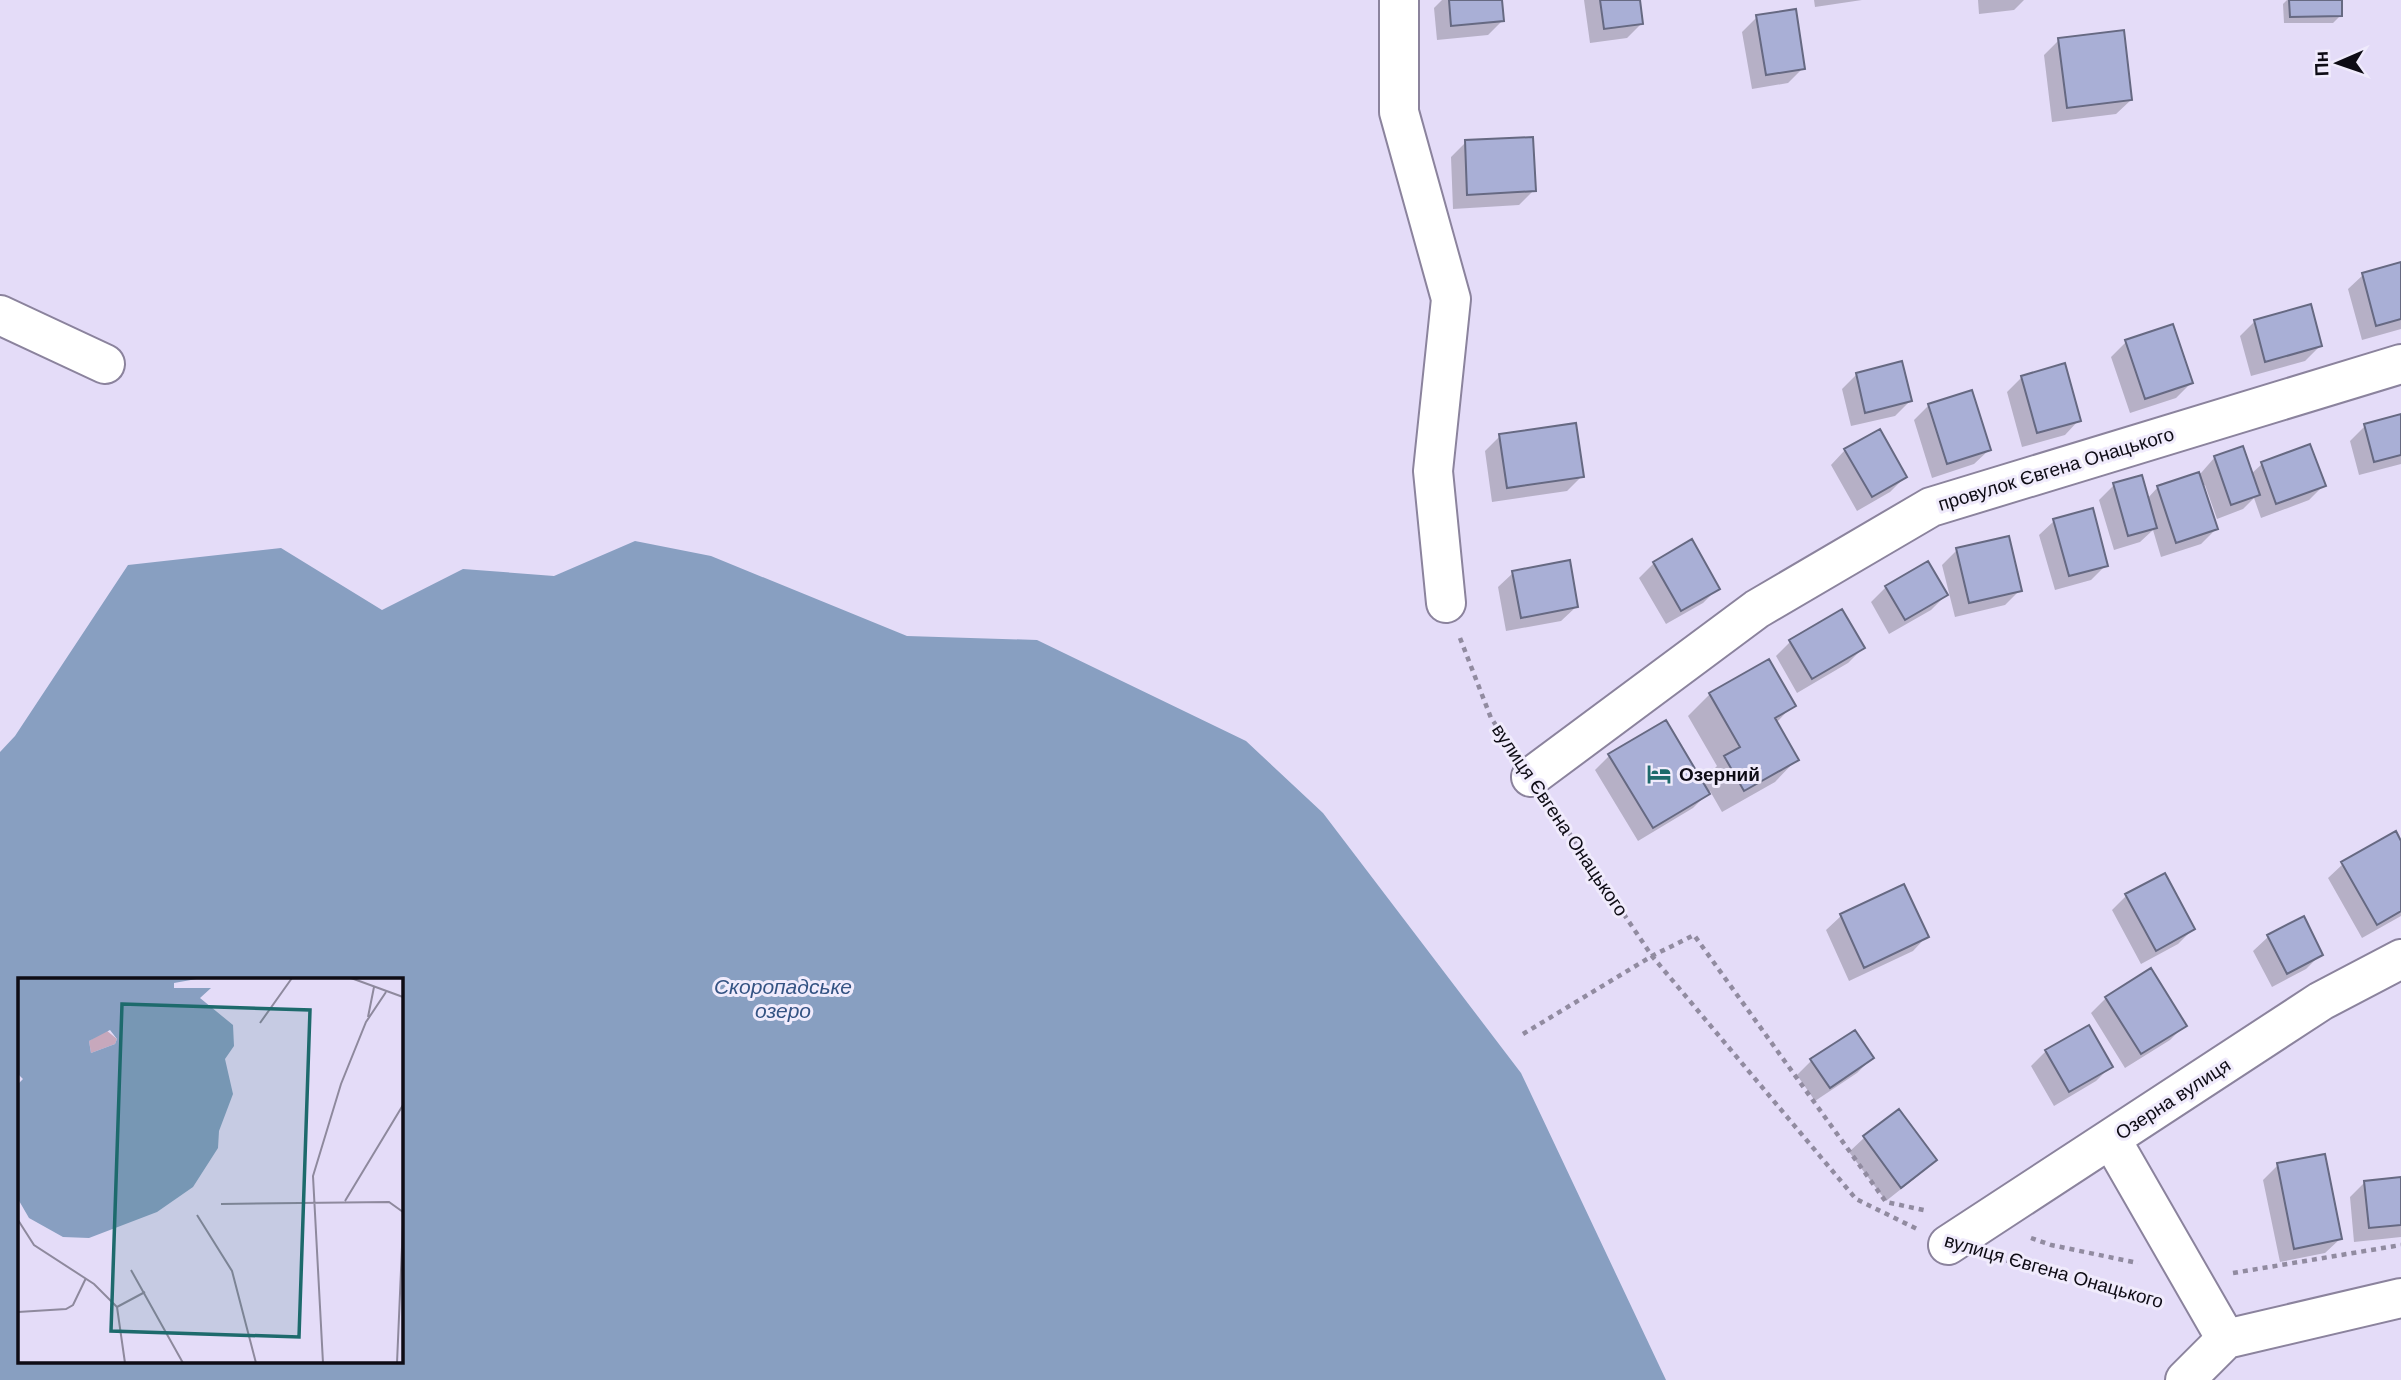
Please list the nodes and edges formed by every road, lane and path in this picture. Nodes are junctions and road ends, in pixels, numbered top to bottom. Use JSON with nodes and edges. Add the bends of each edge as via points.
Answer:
{"nodes":[{"id":1,"x":1399,"y":0,"type":"edge"},
{"id":2,"x":0,"y":315,"type":"edge"},
{"id":3,"x":105,"y":364,"type":"dead end"},
{"id":4,"x":2401,"y":364,"type":"edge"},
{"id":5,"x":1446,"y":603,"type":"joint"},
{"id":6,"x":1531,"y":777,"type":"junction"},
{"id":7,"x":1652,"y":956,"type":"junction"},
{"id":8,"x":2401,"y":959,"type":"edge"},
{"id":9,"x":1522,"y":1034,"type":"dead end"},
{"id":10,"x":2111,"y":1139,"type":"junction"},
{"id":11,"x":1985,"y":1223,"type":"junction"},
{"id":12,"x":1948,"y":1245,"type":"junction"},
{"id":13,"x":2401,"y":1245,"type":"edge"},
{"id":14,"x":2143,"y":1264,"type":"dead end"},
{"id":15,"x":2222,"y":1275,"type":"dead end"},
{"id":16,"x":2401,"y":1298,"type":"edge"},
{"id":17,"x":2219,"y":1327,"type":"junction"},
{"id":18,"x":2185,"y":1380,"type":"edge"}],
"edges":[{"from":1,"to":5,"type":"street","via":[[1399,112],[1451,299],[1433,471]]},
{"from":2,"to":3,"type":"street"},
{"from":4,"to":6,"type":"street","name":"провулок Євгена Онацького","via":[[1931,507],[1757,609]]},
{"from":5,"to":6,"type":"path","name":"вулиця Євгена Онацького","via":[[1491,718]]},
{"from":6,"to":7,"type":"path","name":"вулиця Євгена Онацького"},
{"from":7,"to":9,"type":"path"},
{"from":7,"to":11,"type":"path","via":[[1694,935],[1886,1202]]},
{"from":7,"to":12,"type":"path","name":"вулиця Євгена Онацького","via":[[1856,1199]]},
{"from":8,"to":10,"type":"street","name":"Озерна вулиця","via":[[2321,1001]]},
{"from":10,"to":11,"type":"street","name":"Озерна вулиця"},
{"from":10,"to":17,"type":"street","name":"вулиця Євгена Онацького"},
{"from":11,"to":12,"type":"street","name":"Озерна вулиця"},
{"from":11,"to":14,"type":"path","via":[[2051,1245]]},
{"from":12,"to":17,"type":"path","name":"вулиця Євгена Онацького"},
{"from":13,"to":15,"type":"path"},
{"from":16,"to":17,"type":"street"},
{"from":17,"to":18,"type":"street"}]}
